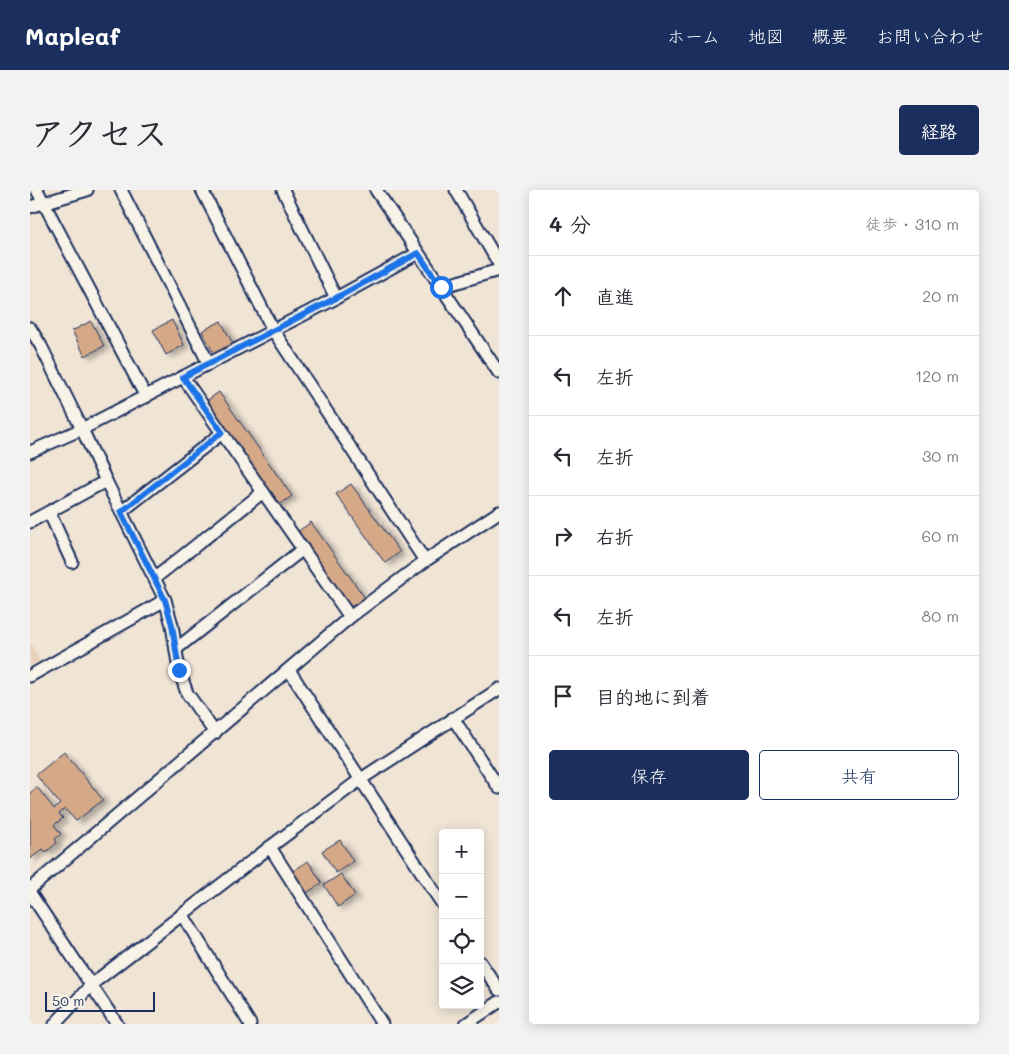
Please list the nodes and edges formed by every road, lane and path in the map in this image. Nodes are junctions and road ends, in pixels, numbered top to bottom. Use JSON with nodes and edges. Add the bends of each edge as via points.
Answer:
{"nodes":[{"id":1,"x":37,"y":190,"type":"edge"},
{"id":2,"x":87,"y":190,"type":"edge"},
{"id":3,"x":121,"y":190,"type":"edge"},
{"id":4,"x":202,"y":190,"type":"edge"},
{"id":5,"x":283,"y":190,"type":"edge"},
{"id":6,"x":376,"y":190,"type":"edge"},
{"id":7,"x":456,"y":190,"type":"edge"},
{"id":8,"x":44,"y":202,"type":"junction"},
{"id":9,"x":30,"y":207,"type":"edge"},
{"id":10,"x":418,"y":253,"type":"junction"},
{"id":11,"x":499,"y":264,"type":"edge"},
{"id":12,"x":499,"y":270,"type":"edge"},
{"id":13,"x":441,"y":287,"type":"junction"},
{"id":14,"x":336,"y":298,"type":"junction"},
{"id":15,"x":30,"y":328,"type":"edge"},
{"id":16,"x":273,"y":330,"type":"junction"},
{"id":17,"x":209,"y":364,"type":"junction"},
{"id":18,"x":499,"y":373,"type":"edge"},
{"id":19,"x":183,"y":377,"type":"junction"},
{"id":20,"x":146,"y":397,"type":"junction"},
{"id":21,"x":82,"y":429,"type":"junction"},
{"id":22,"x":222,"y":432,"type":"junction"},
{"id":23,"x":30,"y":452,"type":"edge"},
{"id":24,"x":106,"y":481,"type":"junction"},
{"id":25,"x":263,"y":492,"type":"junction"},
{"id":26,"x":49,"y":512,"type":"junction"},
{"id":27,"x":121,"y":512,"type":"junction"},
{"id":28,"x":499,"y":512,"type":"edge"},
{"id":29,"x":30,"y":522,"type":"edge"},
{"id":30,"x":303,"y":549,"type":"junction"},
{"id":31,"x":425,"y":561,"type":"junction"},
{"id":32,"x":72,"y":562,"type":"dead end"},
{"id":33,"x":155,"y":578,"type":"junction"},
{"id":34,"x":165,"y":600,"type":"junction"},
{"id":35,"x":350,"y":618,"type":"junction"},
{"id":36,"x":176,"y":649,"type":"junction"},
{"id":37,"x":289,"y":670,"type":"junction"},
{"id":38,"x":30,"y":676,"type":"edge"},
{"id":39,"x":499,"y":689,"type":"edge"},
{"id":40,"x":453,"y":718,"type":"junction"},
{"id":41,"x":215,"y":732,"type":"junction"},
{"id":42,"x":361,"y":780,"type":"junction"},
{"id":43,"x":499,"y":788,"type":"edge"},
{"id":44,"x":270,"y":847,"type":"junction"},
{"id":45,"x":30,"y":889,"type":"edge"},
{"id":46,"x":30,"y":893,"type":"edge"},
{"id":47,"x":439,"y":899,"type":"edge"},
{"id":48,"x":182,"y":914,"type":"junction"},
{"id":49,"x":481,"y":964,"type":"edge"},
{"id":50,"x":92,"y":984,"type":"junction"},
{"id":51,"x":499,"y":990,"type":"edge"},
{"id":52,"x":499,"y":1002,"type":"edge"},
{"id":53,"x":55,"y":1024,"type":"edge"},
{"id":54,"x":117,"y":1024,"type":"edge"},
{"id":55,"x":250,"y":1024,"type":"edge"},
{"id":56,"x":382,"y":1024,"type":"edge"},
{"id":57,"x":466,"y":1024,"type":"edge"}],
"edges":[{"from":1,"to":8,"type":"street"},
{"from":2,"to":8,"type":"street"},
{"from":3,"to":17,"type":"street"},
{"from":4,"to":16,"type":"street"},
{"from":5,"to":14,"type":"street"},
{"from":6,"to":10,"type":"street"},
{"from":7,"to":11,"type":"street"},
{"from":8,"to":9,"type":"street"},
{"from":8,"to":20,"type":"street"},
{"from":10,"to":13,"type":"street"},
{"from":10,"to":14,"type":"street"},
{"from":12,"to":13,"type":"street"},
{"from":13,"to":18,"type":"street"},
{"from":14,"to":16,"type":"street"},
{"from":15,"to":21,"type":"street"},
{"from":16,"to":17,"type":"street"},
{"from":16,"to":31,"type":"street"},
{"from":17,"to":19,"type":"street"},
{"from":19,"to":20,"type":"street"},
{"from":19,"to":22,"type":"street"},
{"from":20,"to":21,"type":"street"},
{"from":21,"to":23,"type":"street"},
{"from":21,"to":24,"type":"street"},
{"from":22,"to":25,"type":"street"},
{"from":22,"to":27,"type":"street"},
{"from":24,"to":26,"type":"street"},
{"from":24,"to":27,"type":"street"},
{"from":25,"to":30,"type":"street"},
{"from":25,"to":33,"type":"street"},
{"from":26,"to":29,"type":"street"},
{"from":26,"to":32,"type":"street"},
{"from":27,"to":33,"type":"street"},
{"from":28,"to":31,"type":"street"},
{"from":30,"to":35,"type":"street"},
{"from":30,"to":36,"type":"street"},
{"from":31,"to":35,"type":"street"},
{"from":33,"to":34,"type":"street"},
{"from":34,"to":36,"type":"street"},
{"from":34,"to":38,"type":"street"},
{"from":35,"to":37,"type":"street"},
{"from":36,"to":41,"type":"street","via":[[187,693]]},
{"from":37,"to":41,"type":"street"},
{"from":37,"to":42,"type":"street"},
{"from":39,"to":40,"type":"street"},
{"from":40,"to":42,"type":"street"},
{"from":40,"to":43,"type":"street"},
{"from":41,"to":45,"type":"street"},
{"from":42,"to":44,"type":"street"},
{"from":42,"to":47,"type":"street"},
{"from":44,"to":48,"type":"street"},
{"from":44,"to":56,"type":"street"},
{"from":46,"to":50,"type":"street"},
{"from":48,"to":50,"type":"street"},
{"from":48,"to":55,"type":"street"},
{"from":49,"to":51,"type":"street"},
{"from":50,"to":53,"type":"street"},
{"from":50,"to":54,"type":"street"},
{"from":52,"to":57,"type":"street"}]}
